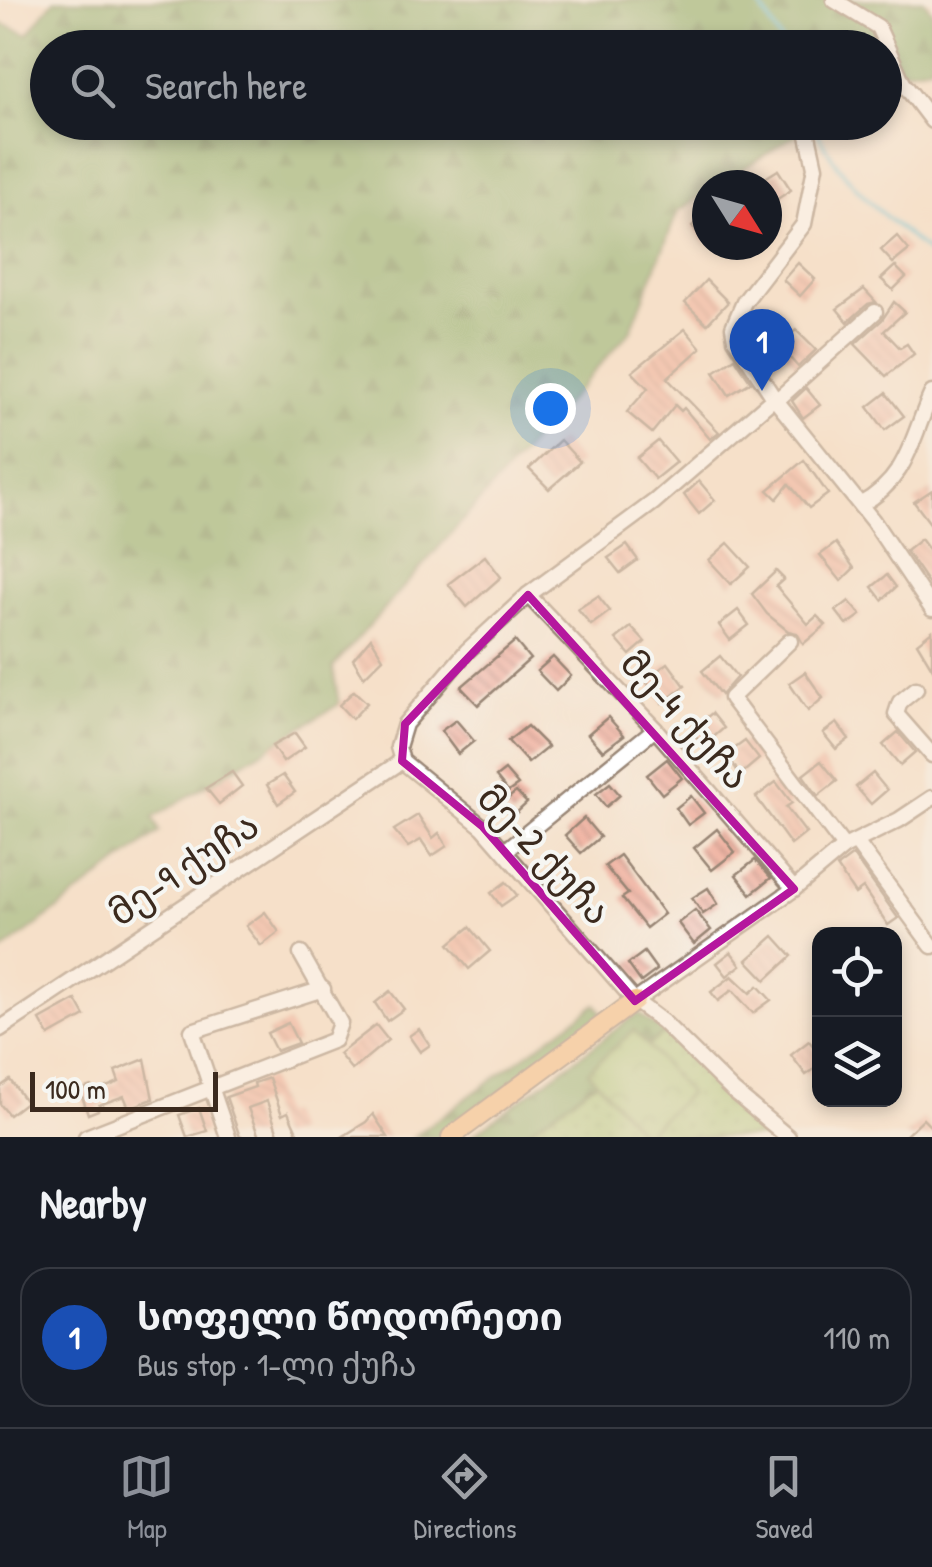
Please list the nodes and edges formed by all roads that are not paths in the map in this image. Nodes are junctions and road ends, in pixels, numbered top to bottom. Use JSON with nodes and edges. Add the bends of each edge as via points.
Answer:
{"nodes":[{"id":1,"x":834,"y":0,"type":"edge"},
{"id":2,"x":880,"y":30,"type":"edge"},
{"id":3,"x":902,"y":81,"type":"edge"},
{"id":4,"x":932,"y":97,"type":"edge"},
{"id":5,"x":915,"y":102,"type":"junction"},
{"id":6,"x":932,"y":121,"type":"edge"},
{"id":7,"x":808,"y":140,"type":"edge"},
{"id":8,"x":875,"y":312,"type":"dead end"},
{"id":9,"x":932,"y":392,"type":"edge"},
{"id":10,"x":775,"y":400,"type":"junction"},
{"id":11,"x":860,"y":506,"type":"junction"},
{"id":12,"x":528,"y":595,"type":"junction"},
{"id":13,"x":932,"y":610,"type":"edge"},
{"id":14,"x":790,"y":641,"type":"dead end"},
{"id":15,"x":916,"y":689,"type":"dead end"},
{"id":16,"x":655,"y":729,"type":"junction"},
{"id":17,"x":932,"y":755,"type":"edge"},
{"id":18,"x":402,"y":761,"type":"junction"},
{"id":19,"x":932,"y":798,"type":"edge"},
{"id":20,"x":850,"y":845,"type":"junction"},
{"id":21,"x":505,"y":850,"type":"junction"},
{"id":22,"x":794,"y":889,"type":"junction"},
{"id":23,"x":932,"y":946,"type":"edge"},
{"id":24,"x":301,"y":954,"type":"dead end"},
{"id":25,"x":323,"y":989,"type":"junction"},
{"id":26,"x":635,"y":1001,"type":"junction"},
{"id":27,"x":0,"y":1029,"type":"edge"},
{"id":28,"x":211,"y":1088,"type":"junction"},
{"id":29,"x":86,"y":1137,"type":"edge"},
{"id":30,"x":228,"y":1137,"type":"edge"},
{"id":31,"x":450,"y":1137,"type":"edge"},
{"id":32,"x":788,"y":1137,"type":"edge"}],
"edges":[{"from":1,"to":2,"type":"street"},
{"from":3,"to":5,"type":"street"},
{"from":4,"to":5,"type":"street"},
{"from":5,"to":6,"type":"street"},
{"from":7,"to":10,"type":"street","via":[[815,167],[804,224],[744,302],[733,327]]},
{"from":8,"to":10,"type":"street"},
{"from":9,"to":11,"type":"street","via":[[911,452],[877,496]]},
{"from":10,"to":11,"type":"street"},
{"from":10,"to":12,"type":"street","via":[[654,502]]},
{"from":11,"to":13,"type":"street"},
{"from":12,"to":16,"type":"street","name":"მე-4 ქუჩა"},
{"from":12,"to":18,"type":"street","via":[[467,651],[405,724],[398,747]]},
{"from":14,"to":20,"type":"street","via":[[731,698]]},
{"from":15,"to":17,"type":"street","via":[[896,714]]},
{"from":16,"to":21,"type":"street"},
{"from":16,"to":22,"type":"street","name":"მე-4 ქუჩა"},
{"from":18,"to":21,"type":"street","name":"მე-2 ქუჩა"},
{"from":18,"to":27,"type":"street","name":"მე-9 ქუჩა"},
{"from":19,"to":20,"type":"street"},
{"from":20,"to":22,"type":"street"},
{"from":20,"to":23,"type":"street"},
{"from":21,"to":26,"type":"street","name":"მე-2 ქუჩა"},
{"from":22,"to":26,"type":"street"},
{"from":24,"to":25,"type":"street"},
{"from":25,"to":28,"type":"street","via":[[340,1023],[334,1040]]},
{"from":25,"to":28,"type":"street","via":[[192,1031]]},
{"from":26,"to":31,"type":"main road"},
{"from":26,"to":32,"type":"street","name":"მე-2 ქუჩა"},
{"from":28,"to":29,"type":"street"},
{"from":28,"to":30,"type":"street"}]}
